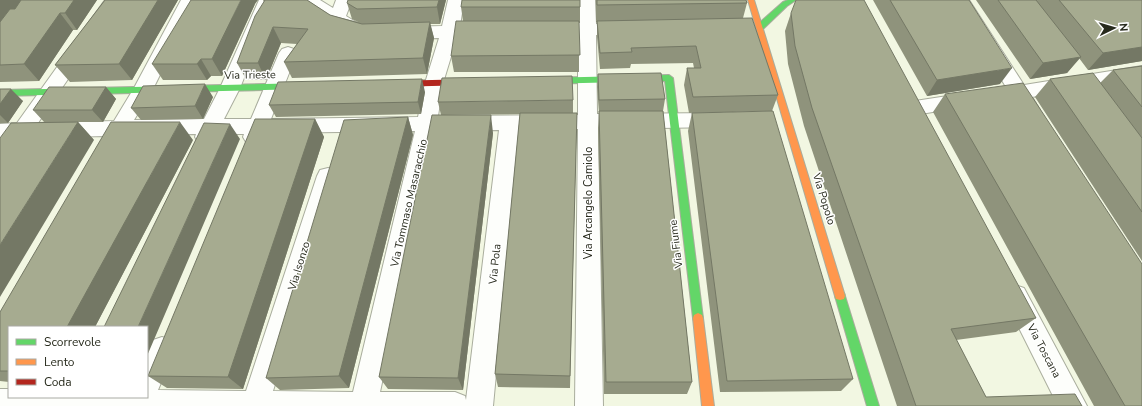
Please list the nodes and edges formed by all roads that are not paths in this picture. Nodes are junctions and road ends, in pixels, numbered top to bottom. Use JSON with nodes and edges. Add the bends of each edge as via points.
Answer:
{"nodes":[{"id":1,"x":114,"y":0,"type":"edge"},
{"id":2,"x":188,"y":0,"type":"edge"},
{"id":3,"x":267,"y":0,"type":"edge"},
{"id":4,"x":308,"y":0,"type":"edge"},
{"id":5,"x":344,"y":0,"type":"edge"},
{"id":6,"x":456,"y":0,"type":"edge"},
{"id":7,"x":587,"y":0,"type":"edge"},
{"id":8,"x":961,"y":0,"type":"edge"},
{"id":9,"x":754,"y":2,"type":"edge"},
{"id":10,"x":789,"y":2,"type":"edge"},
{"id":11,"x":772,"y":4,"type":"dead end"},
{"id":12,"x":337,"y":18,"type":"junction"},
{"id":13,"x":752,"y":27,"type":"junction"},
{"id":14,"x":642,"y":28,"type":"edge"},
{"id":15,"x":587,"y":29,"type":"junction"},
{"id":16,"x":534,"y":30,"type":"edge"},
{"id":17,"x":450,"y":31,"type":"junction"},
{"id":18,"x":496,"y":31,"type":"edge"},
{"id":19,"x":288,"y":53,"type":"dead end"},
{"id":20,"x":1142,"y":72,"type":"edge"},
{"id":21,"x":1076,"y":75,"type":"junction"},
{"id":22,"x":588,"y":80,"type":"junction"},
{"id":23,"x":534,"y":81,"type":"edge"},
{"id":24,"x":480,"y":82,"type":"edge"},
{"id":25,"x":434,"y":83,"type":"junction"},
{"id":26,"x":381,"y":84,"type":"edge"},
{"id":27,"x":274,"y":86,"type":"junction"},
{"id":28,"x":312,"y":86,"type":"edge"},
{"id":29,"x":904,"y":87,"type":"edge"},
{"id":30,"x":230,"y":88,"type":"junction"},
{"id":31,"x":142,"y":89,"type":"junction"},
{"id":32,"x":50,"y":92,"type":"junction"},
{"id":33,"x":1019,"y":92,"type":"junction"},
{"id":34,"x":0,"y":93,"type":"edge"},
{"id":35,"x":1094,"y":100,"type":"edge"},
{"id":36,"x":915,"y":108,"type":"junction"},
{"id":37,"x":742,"y":120,"type":"edge"},
{"id":38,"x":765,"y":120,"type":"edge"},
{"id":39,"x":787,"y":120,"type":"junction"},
{"id":40,"x":674,"y":121,"type":"junction"},
{"id":41,"x":588,"y":122,"type":"junction"},
{"id":42,"x":510,"y":123,"type":"junction"},
{"id":43,"x":427,"y":124,"type":"junction"},
{"id":44,"x":344,"y":125,"type":"junction"},
{"id":45,"x":1040,"y":125,"type":"edge"},
{"id":46,"x":258,"y":126,"type":"junction"},
{"id":47,"x":210,"y":127,"type":"junction"},
{"id":48,"x":119,"y":128,"type":"junction"},
{"id":49,"x":926,"y":128,"type":"edge"},
{"id":50,"x":22,"y":131,"type":"junction"},
{"id":51,"x":0,"y":132,"type":"edge"},
{"id":52,"x":104,"y":155,"type":"edge"},
{"id":53,"x":196,"y":155,"type":"edge"},
{"id":54,"x":245,"y":155,"type":"edge"},
{"id":55,"x":0,"y":162,"type":"edge"},
{"id":56,"x":1007,"y":281,"type":"edge"},
{"id":57,"x":172,"y":328,"type":"edge"},
{"id":58,"x":148,"y":384,"type":"edge"},
{"id":59,"x":142,"y":398,"type":"edge"},
{"id":60,"x":74,"y":400,"type":"edge"},
{"id":61,"x":13,"y":404,"type":"edge"},
{"id":62,"x":256,"y":405,"type":"edge"},
{"id":63,"x":363,"y":406,"type":"edge"},
{"id":64,"x":455,"y":406,"type":"edge"},
{"id":65,"x":479,"y":406,"type":"edge"},
{"id":66,"x":589,"y":406,"type":"edge"},
{"id":67,"x":708,"y":406,"type":"edge"},
{"id":68,"x":873,"y":406,"type":"edge"},
{"id":69,"x":1073,"y":406,"type":"edge"}],
"edges":[{"from":1,"to":32,"type":"street"},
{"from":2,"to":31,"type":"street"},
{"from":3,"to":30,"type":"street"},
{"from":4,"to":12,"type":"street"},
{"from":5,"to":12,"type":"street"},
{"from":6,"to":17,"type":"street","name":"Via Tommaso Masaracchio"},
{"from":7,"to":15,"type":"street","name":"Via Arcangelo Camiolo"},
{"from":8,"to":33,"type":"street"},
{"from":9,"to":13,"type":"street","name":"Via Popolo"},
{"from":10,"to":11,"type":"street"},
{"from":10,"to":13,"type":"street"},
{"from":12,"to":17,"type":"street","via":[[363,34]]},
{"from":13,"to":39,"type":"street","name":"Via Popolo"},
{"from":14,"to":15,"type":"street"},
{"from":15,"to":16,"type":"street"},
{"from":15,"to":22,"type":"street","name":"Via Arcangelo Camiolo"},
{"from":17,"to":18,"type":"street"},
{"from":17,"to":25,"type":"street","name":"Via Tommaso Masaracchio"},
{"from":19,"to":27,"type":"street"},
{"from":20,"to":21,"type":"street"},
{"from":21,"to":33,"type":"street"},
{"from":21,"to":35,"type":"street"},
{"from":22,"to":23,"type":"street"},
{"from":22,"to":40,"type":"street","name":"Via Fiume","via":[[669,78]]},
{"from":22,"to":41,"type":"street","name":"Via Arcangelo Camiolo"},
{"from":24,"to":25,"type":"street"},
{"from":25,"to":26,"type":"street"},
{"from":25,"to":43,"type":"street","name":"Via Tommaso Masaracchio"},
{"from":27,"to":28,"type":"street","name":"Via Trieste"},
{"from":27,"to":30,"type":"street","name":"Via Trieste"},
{"from":27,"to":46,"type":"street"},
{"from":29,"to":36,"type":"street"},
{"from":30,"to":31,"type":"street","name":"Via Trieste"},
{"from":30,"to":47,"type":"street"},
{"from":31,"to":32,"type":"street","name":"Via Trieste"},
{"from":31,"to":48,"type":"street"},
{"from":32,"to":34,"type":"street","name":"Via Trieste"},
{"from":32,"to":50,"type":"street"},
{"from":33,"to":36,"type":"street"},
{"from":33,"to":45,"type":"street"},
{"from":36,"to":49,"type":"street"},
{"from":37,"to":40,"type":"street"},
{"from":38,"to":39,"type":"street"},
{"from":39,"to":68,"type":"street","name":"Via Popolo"},
{"from":40,"to":41,"type":"street"},
{"from":40,"to":67,"type":"street","name":"Via Fiume"},
{"from":41,"to":42,"type":"street"},
{"from":41,"to":66,"type":"street","name":"Via Arcangelo Camiolo"},
{"from":42,"to":43,"type":"street"},
{"from":42,"to":65,"type":"street","name":"Via Pola"},
{"from":43,"to":44,"type":"street"},
{"from":43,"to":63,"type":"street","name":"Via Tommaso Masaracchio"},
{"from":44,"to":46,"type":"street"},
{"from":44,"to":62,"type":"street","name":"Via Isonzo"},
{"from":46,"to":47,"type":"street"},
{"from":46,"to":54,"type":"street"},
{"from":47,"to":48,"type":"street"},
{"from":47,"to":53,"type":"street"},
{"from":48,"to":50,"type":"street"},
{"from":48,"to":52,"type":"street"},
{"from":50,"to":51,"type":"street"},
{"from":50,"to":55,"type":"street"},
{"from":56,"to":69,"type":"street","name":"Via Toscana"},
{"from":57,"to":58,"type":"street"},
{"from":59,"to":60,"type":"street"},
{"from":59,"to":62,"type":"street"},
{"from":60,"to":61,"type":"street"},
{"from":62,"to":63,"type":"street"},
{"from":63,"to":64,"type":"street"}]}
